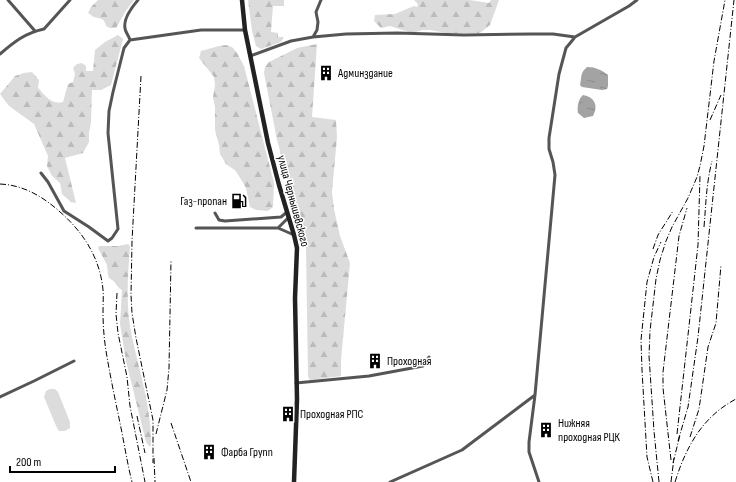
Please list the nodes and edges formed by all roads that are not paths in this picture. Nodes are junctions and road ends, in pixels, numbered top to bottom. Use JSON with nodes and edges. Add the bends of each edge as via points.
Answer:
{"nodes":[{"id":1,"x":8,"y":0,"type":"edge"},
{"id":2,"x":70,"y":0,"type":"edge"},
{"id":3,"x":138,"y":0,"type":"edge"},
{"id":4,"x":242,"y":0,"type":"edge"},
{"id":5,"x":322,"y":0,"type":"edge"},
{"id":6,"x":637,"y":0,"type":"edge"},
{"id":7,"x":245,"y":30,"type":"junction"},
{"id":8,"x":35,"y":31,"type":"junction"},
{"id":9,"x":575,"y":37,"type":"junction"},
{"id":10,"x":313,"y":38,"type":"junction"},
{"id":11,"x":130,"y":40,"type":"junction"},
{"id":12,"x":1,"y":52,"type":"edge"},
{"id":13,"x":250,"y":56,"type":"junction"},
{"id":14,"x":42,"y":173,"type":"dead end"},
{"id":15,"x":215,"y":213,"type":"dead end"},
{"id":16,"x":288,"y":215,"type":"junction"},
{"id":17,"x":196,"y":228,"type":"dead end"},
{"id":18,"x":278,"y":228,"type":"junction"},
{"id":19,"x":294,"y":235,"type":"junction"},
{"id":20,"x":429,"y":357,"type":"dead end"},
{"id":21,"x":74,"y":361,"type":"dead end"},
{"id":22,"x":296,"y":383,"type":"junction"},
{"id":23,"x":535,"y":395,"type":"junction"},
{"id":24,"x":0,"y":397,"type":"edge"},
{"id":25,"x":294,"y":482,"type":"edge"},
{"id":26,"x":390,"y":482,"type":"edge"},
{"id":27,"x":538,"y":482,"type":"edge"}],
"edges":[{"from":1,"to":8,"type":"street"},
{"from":2,"to":8,"type":"street","via":[[44,30]]},
{"from":3,"to":11,"type":"street","via":[[126,19],[125,28]]},
{"from":4,"to":7,"type":"main road","name":"улица Чернышевского"},
{"from":5,"to":10,"type":"street","via":[[316,12],[318,22]]},
{"from":6,"to":9,"type":"street"},
{"from":7,"to":11,"type":"street","via":[[201,30]]},
{"from":7,"to":13,"type":"main road","name":"улица Чернышевского"},
{"from":8,"to":12,"type":"street"},
{"from":9,"to":10,"type":"street","via":[[553,34],[397,33]]},
{"from":9,"to":23,"type":"street","via":[[566,48],[562,62],[549,138],[555,175]]},
{"from":10,"to":13,"type":"street","via":[[291,41]]},
{"from":11,"to":14,"type":"street","via":[[124,48],[110,111],[108,133],[118,229],[112,238],[108,241],[64,211]]},
{"from":13,"to":16,"type":"main road","name":"улица Чернышевского","via":[[268,143]]},
{"from":15,"to":16,"type":"street","via":[[219,220],[226,221]]},
{"from":16,"to":18,"type":"street"},
{"from":16,"to":19,"type":"main road","name":"улица Чернышевского"},
{"from":17,"to":18,"type":"street"},
{"from":18,"to":19,"type":"street"},
{"from":19,"to":22,"type":"main road","name":"улица Чернышевского","via":[[297,248]]},
{"from":20,"to":22,"type":"street","via":[[423,366],[369,376]]},
{"from":21,"to":24,"type":"street"},
{"from":22,"to":25,"type":"main road","name":"улица Чернышевского"},
{"from":23,"to":26,"type":"street","via":[[462,450]]},
{"from":23,"to":27,"type":"street","via":[[529,452]]}]}
